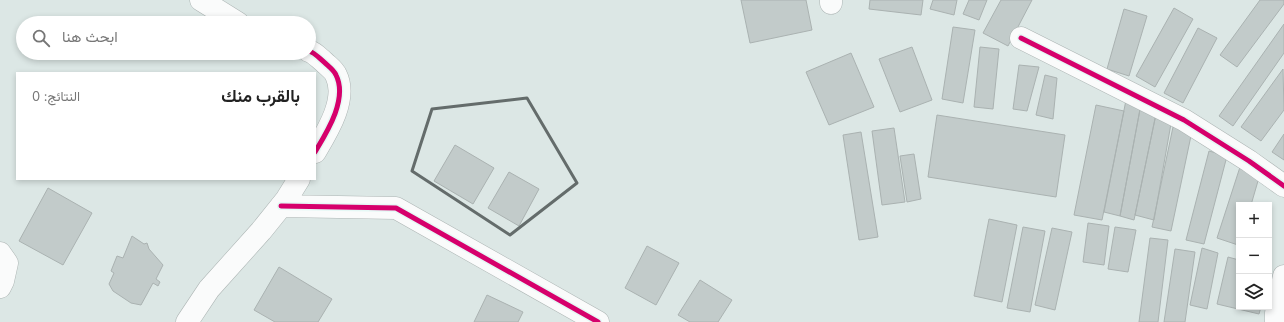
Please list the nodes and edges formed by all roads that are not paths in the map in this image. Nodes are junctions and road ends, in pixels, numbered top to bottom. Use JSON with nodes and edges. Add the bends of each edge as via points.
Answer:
{"nodes":[{"id":1,"x":201,"y":0,"type":"edge"},
{"id":2,"x":227,"y":16,"type":"edge"},
{"id":3,"x":1021,"y":38,"type":"dead end"},
{"id":4,"x":316,"y":55,"type":"edge"},
{"id":5,"x":316,"y":150,"type":"edge"},
{"id":6,"x":298,"y":180,"type":"edge"},
{"id":7,"x":1284,"y":186,"type":"edge"},
{"id":8,"x":281,"y":206,"type":"junction"},
{"id":9,"x":0,"y":253,"type":"edge"},
{"id":10,"x":1284,"y":276,"type":"edge"},
{"id":11,"x":0,"y":287,"type":"edge"},
{"id":12,"x":188,"y":322,"type":"edge"},
{"id":13,"x":598,"y":322,"type":"edge"},
{"id":14,"x":1276,"y":322,"type":"edge"}],
"edges":[{"from":1,"to":2,"type":"street"},
{"from":3,"to":7,"type":"street","via":[[1184,120]]},
{"from":4,"to":5,"type":"street","via":[[336,76],[340,93],[331,124]]},
{"from":6,"to":8,"type":"street"},
{"from":8,"to":12,"type":"street","via":[[209,289]]},
{"from":8,"to":13,"type":"street","via":[[396,208]]},
{"from":9,"to":11,"type":"street","via":[[7,263]]},
{"from":10,"to":14,"type":"street"}]}
